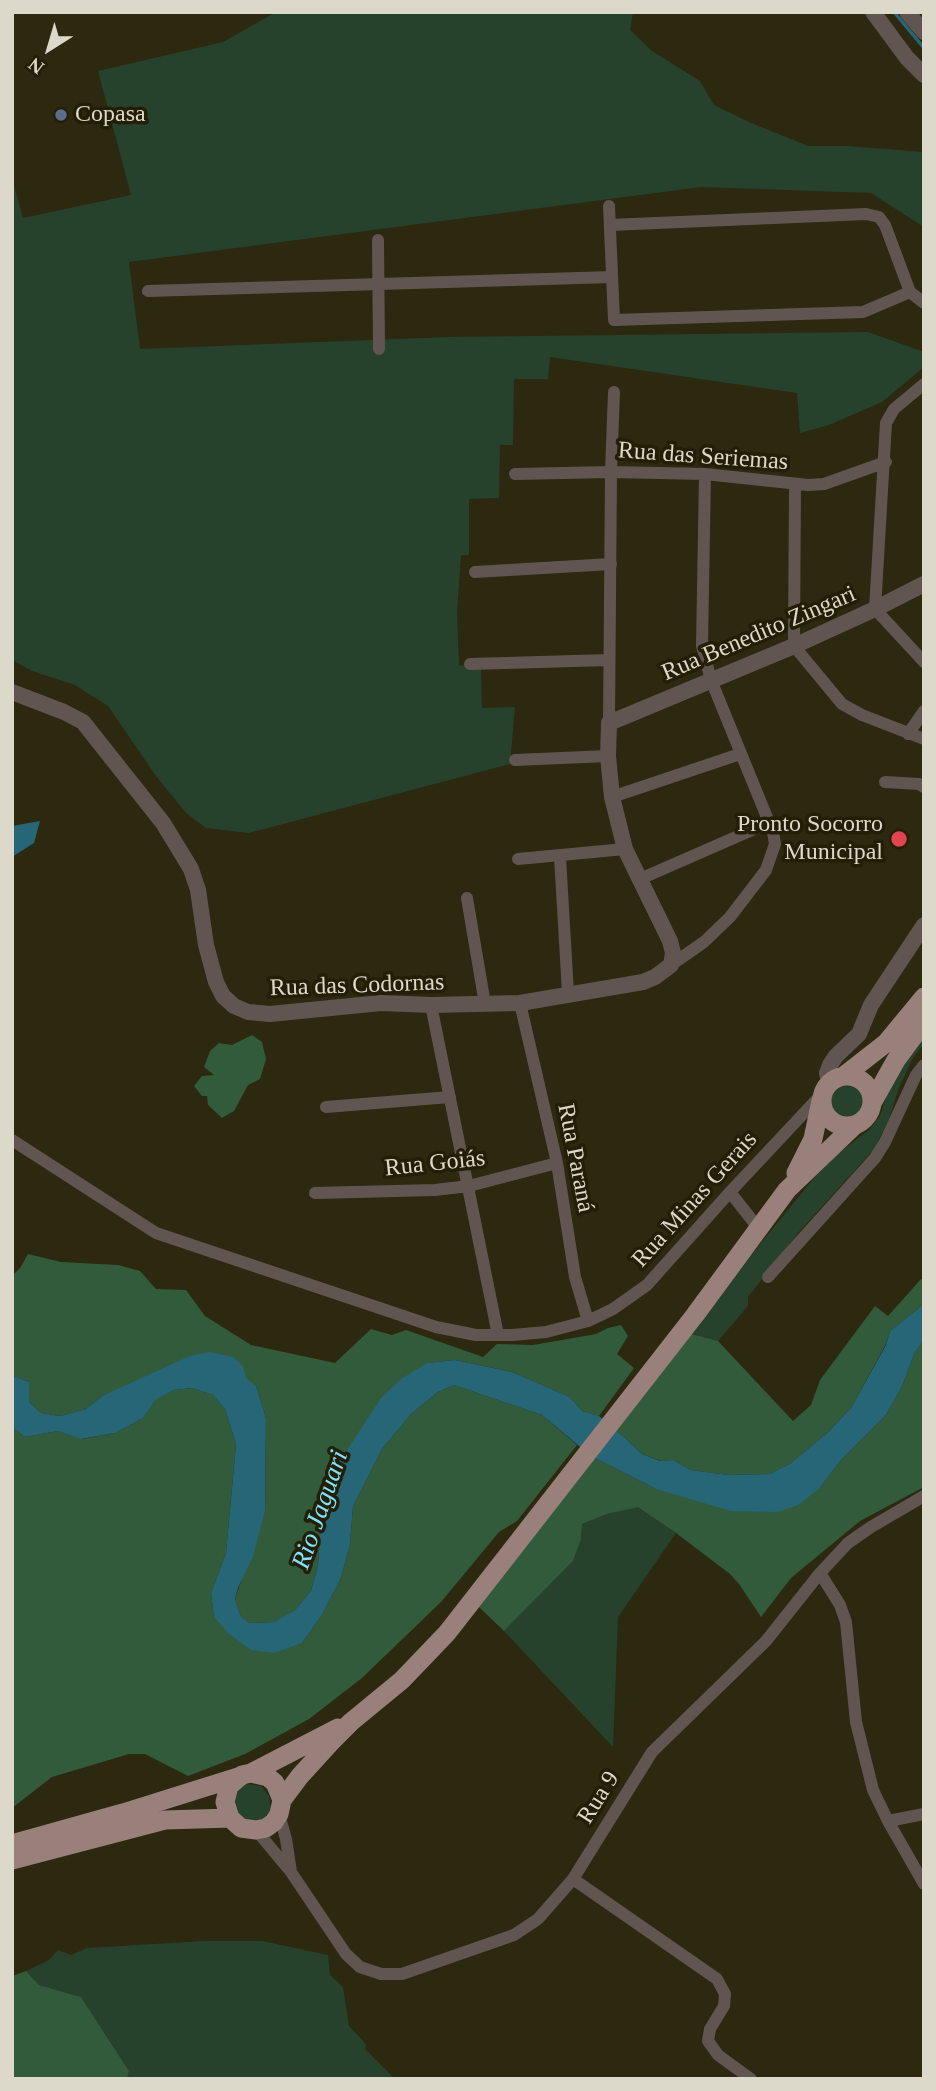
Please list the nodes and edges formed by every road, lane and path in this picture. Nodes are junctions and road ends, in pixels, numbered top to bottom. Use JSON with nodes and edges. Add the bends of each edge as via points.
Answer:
{"nodes":[{"id":1,"x":873,"y":12,"type":"edge"},
{"id":2,"x":907,"y":12,"type":"edge"},
{"id":3,"x":924,"y":32,"type":"edge"},
{"id":4,"x":924,"y":75,"type":"edge"},
{"id":5,"x":609,"y":206,"type":"dead end"},
{"id":6,"x":610,"y":225,"type":"junction"},
{"id":7,"x":378,"y":240,"type":"dead end"},
{"id":8,"x":612,"y":277,"type":"junction"},
{"id":9,"x":378,"y":284,"type":"junction"},
{"id":10,"x":148,"y":291,"type":"dead end"},
{"id":11,"x":910,"y":292,"type":"junction"},
{"id":12,"x":924,"y":303,"type":"edge"},
{"id":13,"x":379,"y":349,"type":"dead end"},
{"id":14,"x":924,"y":384,"type":"edge"},
{"id":15,"x":614,"y":392,"type":"dead end"},
{"id":16,"x":886,"y":462,"type":"junction"},
{"id":17,"x":611,"y":472,"type":"junction"},
{"id":18,"x":515,"y":474,"type":"dead end"},
{"id":19,"x":705,"y":474,"type":"junction"},
{"id":20,"x":795,"y":484,"type":"junction"},
{"id":21,"x":611,"y":564,"type":"junction"},
{"id":22,"x":475,"y":572,"type":"dead end"},
{"id":23,"x":924,"y":584,"type":"edge"},
{"id":24,"x":875,"y":609,"type":"junction"},
{"id":25,"x":793,"y":646,"type":"junction"},
{"id":26,"x":609,"y":660,"type":"junction"},
{"id":27,"x":924,"y":662,"type":"edge"},
{"id":28,"x":470,"y":664,"type":"dead end"},
{"id":29,"x":711,"y":680,"type":"junction"},
{"id":30,"x":12,"y":692,"type":"edge"},
{"id":31,"x":924,"y":711,"type":"edge"},
{"id":32,"x":609,"y":723,"type":"junction"},
{"id":33,"x":908,"y":734,"type":"junction"},
{"id":34,"x":924,"y":739,"type":"edge"},
{"id":35,"x":740,"y":754,"type":"junction"},
{"id":36,"x":608,"y":756,"type":"junction"},
{"id":37,"x":516,"y":760,"type":"dead end"},
{"id":38,"x":885,"y":782,"type":"dead end"},
{"id":39,"x":924,"y":787,"type":"edge"},
{"id":40,"x":612,"y":797,"type":"junction"},
{"id":41,"x":768,"y":823,"type":"junction"},
{"id":42,"x":625,"y":849,"type":"junction"},
{"id":43,"x":560,"y":857,"type":"junction"},
{"id":44,"x":518,"y":859,"type":"dead end"},
{"id":45,"x":640,"y":878,"type":"junction"},
{"id":46,"x":467,"y":898,"type":"dead end"},
{"id":47,"x":924,"y":925,"type":"edge"},
{"id":48,"x":671,"y":965,"type":"junction"},
{"id":49,"x":568,"y":993,"type":"junction"},
{"id":50,"x":924,"y":997,"type":"edge"},
{"id":51,"x":520,"y":1003,"type":"junction"},
{"id":52,"x":485,"y":1004,"type":"junction"},
{"id":53,"x":430,"y":1005,"type":"junction"},
{"id":54,"x":924,"y":1022,"type":"edge"},
{"id":55,"x":924,"y":1065,"type":"edge"},
{"id":56,"x":829,"y":1088,"type":"junction"},
{"id":57,"x":450,"y":1097,"type":"junction"},
{"id":58,"x":872,"y":1103,"type":"junction"},
{"id":59,"x":326,"y":1107,"type":"dead end"},
{"id":60,"x":855,"y":1125,"type":"junction"},
{"id":61,"x":12,"y":1140,"type":"edge"},
{"id":62,"x":557,"y":1163,"type":"junction"},
{"id":63,"x":469,"y":1186,"type":"junction"},
{"id":64,"x":788,"y":1190,"type":"junction"},
{"id":65,"x":730,"y":1192,"type":"junction"},
{"id":66,"x":315,"y":1193,"type":"dead end"},
{"id":67,"x":759,"y":1229,"type":"junction"},
{"id":68,"x":768,"y":1277,"type":"dead end"},
{"id":69,"x":588,"y":1321,"type":"junction"},
{"id":70,"x":498,"y":1335,"type":"junction"},
{"id":71,"x":924,"y":1496,"type":"edge"},
{"id":72,"x":820,"y":1573,"type":"junction"},
{"id":73,"x":351,"y":1722,"type":"junction"},
{"id":74,"x":246,"y":1774,"type":"junction"},
{"id":75,"x":281,"y":1807,"type":"junction"},
{"id":76,"x":924,"y":1814,"type":"edge"},
{"id":77,"x":230,"y":1818,"type":"junction"},
{"id":78,"x":888,"y":1821,"type":"junction"},
{"id":79,"x":256,"y":1830,"type":"junction"},
{"id":80,"x":12,"y":1844,"type":"edge"},
{"id":81,"x":12,"y":1860,"type":"edge"},
{"id":82,"x":291,"y":1872,"type":"junction"},
{"id":83,"x":573,"y":1879,"type":"junction"},
{"id":84,"x":924,"y":1884,"type":"edge"},
{"id":85,"x":751,"y":2079,"type":"edge"}],
"edges":[{"from":1,"to":4,"type":"street"},
{"from":2,"to":3,"type":"street"},
{"from":5,"to":6,"type":"street"},
{"from":6,"to":8,"type":"street"},
{"from":6,"to":11,"type":"street","via":[[866,214],[879,217],[885,225]]},
{"from":7,"to":9,"type":"street"},
{"from":8,"to":9,"type":"street"},
{"from":8,"to":11,"type":"street","via":[[614,320],[863,312]]},
{"from":9,"to":10,"type":"street"},
{"from":9,"to":13,"type":"street"},
{"from":11,"to":12,"type":"street"},
{"from":14,"to":16,"type":"street","via":[[890,414]]},
{"from":15,"to":17,"type":"street"},
{"from":16,"to":20,"type":"street","name":"Rua das Seriemas","via":[[824,484]]},
{"from":16,"to":24,"type":"street"},
{"from":17,"to":18,"type":"street","name":"Rua das Seriemas"},
{"from":17,"to":19,"type":"street","name":"Rua das Seriemas"},
{"from":17,"to":21,"type":"street"},
{"from":19,"to":20,"type":"street","name":"Rua das Seriemas"},
{"from":19,"to":29,"type":"street","via":[[702,646]]},
{"from":20,"to":25,"type":"street"},
{"from":21,"to":22,"type":"street"},
{"from":21,"to":26,"type":"street"},
{"from":23,"to":24,"type":"street","name":"Rua Benedito Zingari"},
{"from":24,"to":25,"type":"street","name":"Rua Benedito Zingari"},
{"from":24,"to":27,"type":"street"},
{"from":25,"to":29,"type":"street","name":"Rua Benedito Zingari"},
{"from":25,"to":33,"type":"street","via":[[842,704]]},
{"from":26,"to":28,"type":"street"},
{"from":26,"to":32,"type":"street"},
{"from":29,"to":32,"type":"street","name":"Rua Benedito Zingari"},
{"from":29,"to":35,"type":"street"},
{"from":30,"to":53,"type":"street","name":"Rua das Codornas","via":[[83,722],[163,822],[191,869],[216,982],[234,1006],[270,1014],[381,1003]]},
{"from":31,"to":33,"type":"street"},
{"from":32,"to":36,"type":"street"},
{"from":33,"to":34,"type":"street"},
{"from":35,"to":40,"type":"street"},
{"from":35,"to":41,"type":"street"},
{"from":36,"to":37,"type":"street"},
{"from":36,"to":40,"type":"street"},
{"from":38,"to":39,"type":"street"},
{"from":40,"to":42,"type":"street"},
{"from":41,"to":45,"type":"street"},
{"from":41,"to":48,"type":"street","via":[[775,844],[766,870],[704,943]]},
{"from":42,"to":43,"type":"street"},
{"from":42,"to":45,"type":"street"},
{"from":43,"to":44,"type":"street"},
{"from":43,"to":49,"type":"street"},
{"from":45,"to":48,"type":"street","via":[[670,941]]},
{"from":46,"to":52,"type":"street"},
{"from":47,"to":56,"type":"street","via":[[871,1005],[859,1034],[830,1065]]},
{"from":48,"to":49,"type":"street","name":"Rua das Codornas","via":[[643,982]]},
{"from":49,"to":51,"type":"street","name":"Rua das Codornas"},
{"from":50,"to":56,"type":"main road","via":[[886,1044]]},
{"from":51,"to":52,"type":"street","name":"Rua das Codornas"},
{"from":51,"to":62,"type":"street","name":"Rua Paraná"},
{"from":52,"to":53,"type":"street","name":"Rua das Codornas"},
{"from":53,"to":57,"type":"street"},
{"from":54,"to":58,"type":"main road"},
{"from":55,"to":68,"type":"street","via":[[886,1142]]},
{"from":56,"to":58,"type":"main road","via":[[862,1080]]},
{"from":56,"to":60,"type":"main road","via":[[826,1116],[832,1122]]},
{"from":56,"to":64,"type":"main road","via":[[813,1139]]},
{"from":56,"to":65,"type":"street","name":"Rua Minas Gerais"},
{"from":57,"to":59,"type":"street"},
{"from":57,"to":63,"type":"street"},
{"from":58,"to":60,"type":"main road","via":[[867,1116]]},
{"from":60,"to":64,"type":"main road"},
{"from":61,"to":70,"type":"street","name":"Rua Minas Gerais","via":[[156,1233],[436,1328]]},
{"from":62,"to":63,"type":"street","name":"Rua Goiás"},
{"from":62,"to":69,"type":"street","name":"Rua Paraná","via":[[575,1277]]},
{"from":63,"to":66,"type":"street","name":"Rua Goiás"},
{"from":63,"to":70,"type":"street"},
{"from":64,"to":67,"type":"main road"},
{"from":65,"to":67,"type":"street"},
{"from":65,"to":69,"type":"street","name":"Rua Minas Gerais","via":[[647,1286]]},
{"from":67,"to":73,"type":"main road","via":[[447,1633],[402,1680]]},
{"from":69,"to":70,"type":"street","name":"Rua Minas Gerais","via":[[546,1332]]},
{"from":71,"to":72,"type":"street","name":"Rua 9","via":[[848,1542]]},
{"from":72,"to":78,"type":"street","via":[[846,1622],[856,1722],[873,1790]]},
{"from":72,"to":83,"type":"street","name":"Rua 9","via":[[766,1642],[652,1752]]},
{"from":73,"to":74,"type":"main road"},
{"from":73,"to":75,"type":"main road","via":[[300,1776]]},
{"from":74,"to":75,"type":"main road","via":[[268,1777],[275,1783]]},
{"from":74,"to":77,"type":"main road","via":[[229,1786],[226,1794]]},
{"from":74,"to":80,"type":"main road"},
{"from":75,"to":79,"type":"main road","via":[[266,1828]]},
{"from":75,"to":82,"type":"street","name":"Rua 9"},
{"from":76,"to":78,"type":"street"},
{"from":77,"to":79,"type":"main road","via":[[241,1828]]},
{"from":77,"to":81,"type":"main road","via":[[166,1820]]},
{"from":78,"to":84,"type":"street"},
{"from":79,"to":82,"type":"street","name":"Rua 9"},
{"from":82,"to":83,"type":"street","name":"Rua 9","via":[[346,1954],[360,1967],[381,1974],[402,1974],[514,1935],[538,1919]]},
{"from":83,"to":85,"type":"street","via":[[717,1979],[725,1994],[724,2006],[708,2041],[718,2055]]}]}
